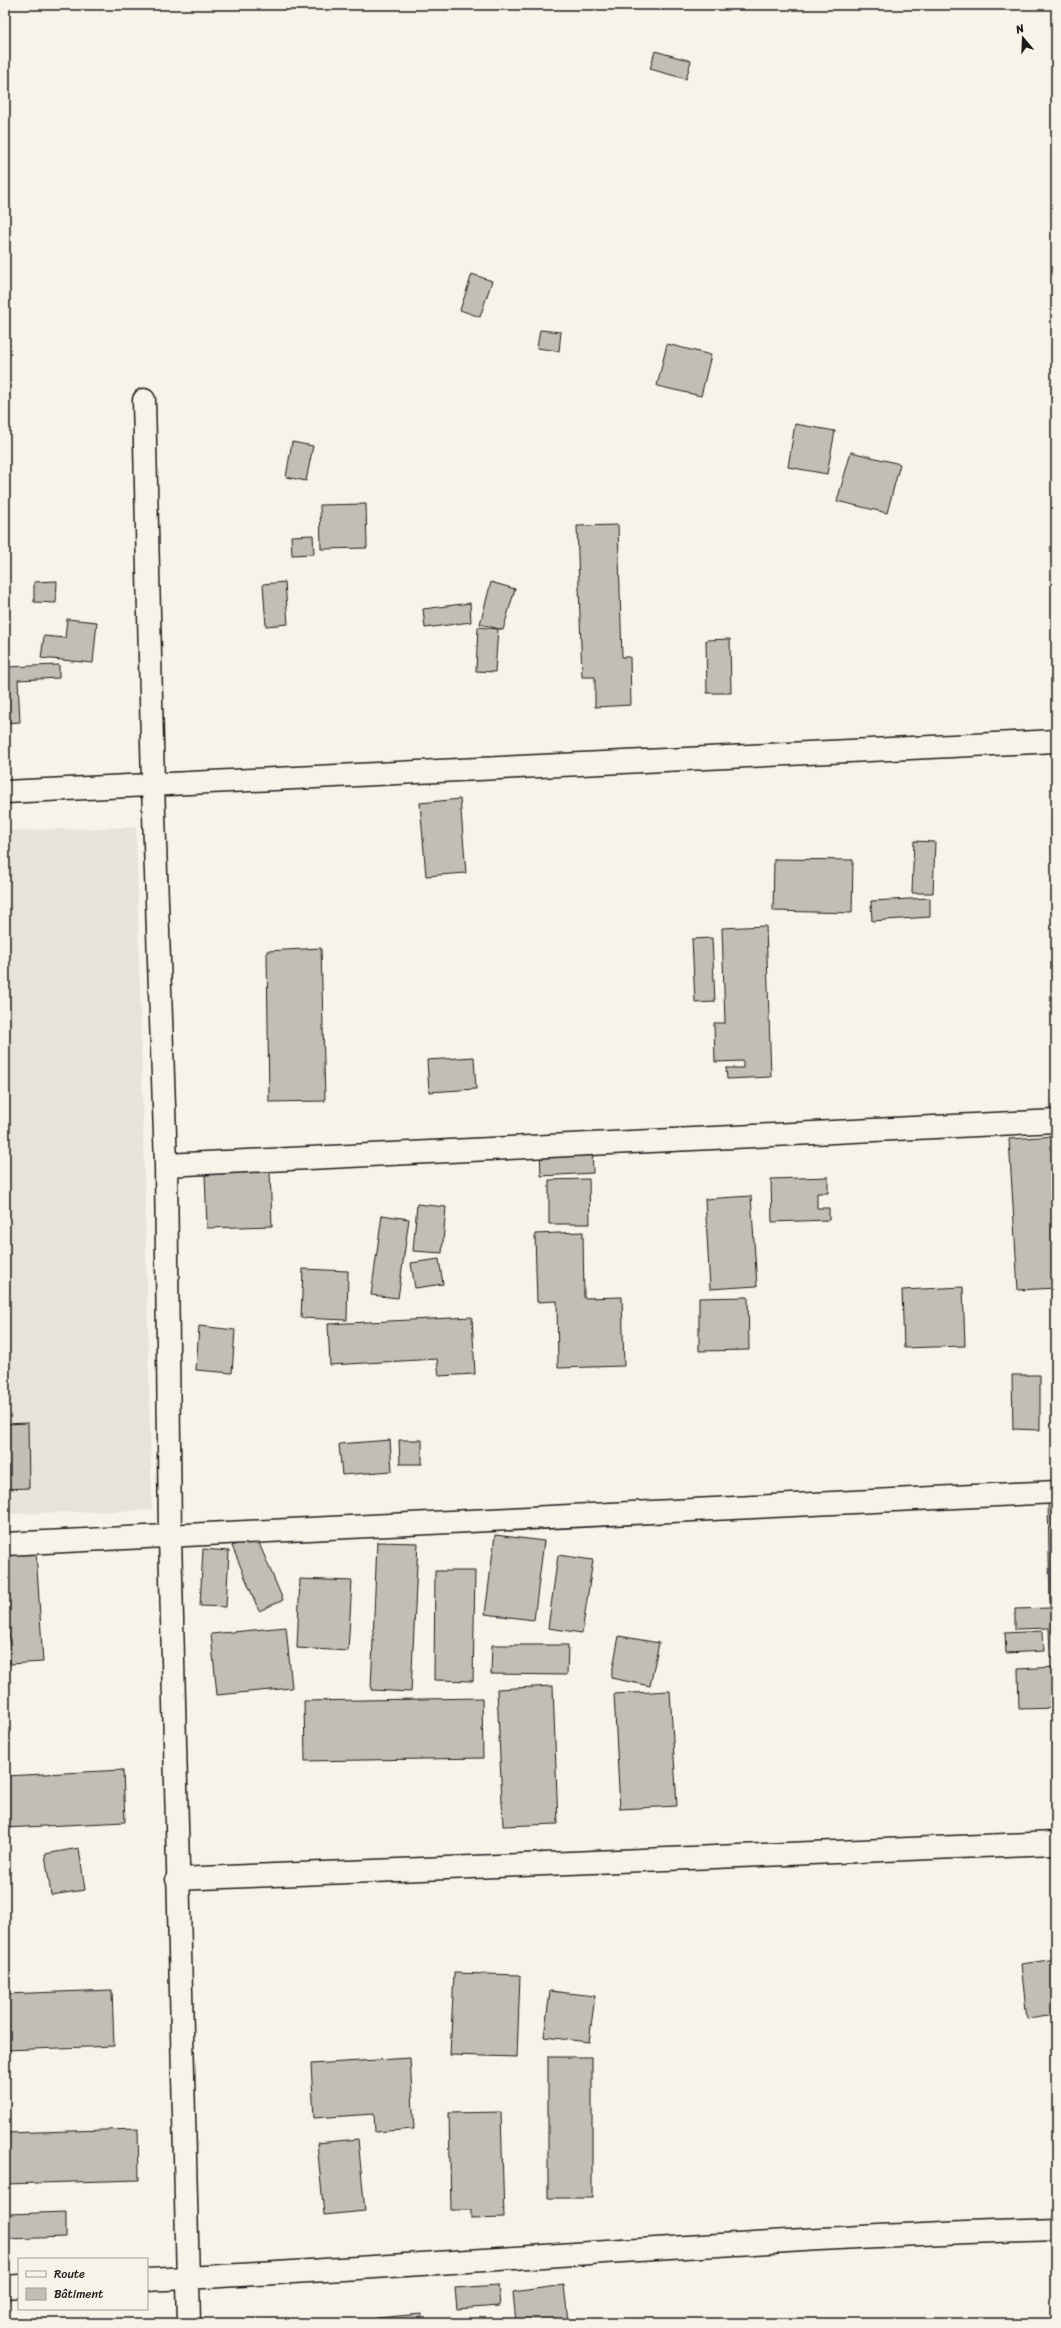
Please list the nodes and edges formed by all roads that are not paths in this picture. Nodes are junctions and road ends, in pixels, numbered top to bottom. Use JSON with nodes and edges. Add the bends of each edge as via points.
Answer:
{"nodes":[{"id":1,"x":144,"y":400,"type":"dead end"},
{"id":2,"x":1056,"y":741,"type":"edge"},
{"id":3,"x":153,"y":785,"type":"junction"},
{"id":4,"x":5,"y":792,"type":"edge"},
{"id":5,"x":1056,"y":1121,"type":"edge"},
{"id":6,"x":166,"y":1165,"type":"junction"},
{"id":7,"x":1056,"y":1492,"type":"edge"},
{"id":8,"x":170,"y":1536,"type":"junction"},
{"id":9,"x":5,"y":1544,"type":"edge"},
{"id":10,"x":1056,"y":1843,"type":"edge"},
{"id":11,"x":177,"y":1879,"type":"junction"},
{"id":12,"x":1056,"y":2229,"type":"edge"},
{"id":13,"x":187,"y":2278,"type":"junction"},
{"id":14,"x":148,"y":2280,"type":"edge"},
{"id":15,"x":18,"y":2286,"type":"edge"},
{"id":16,"x":5,"y":2287,"type":"edge"},
{"id":17,"x":189,"y":2323,"type":"edge"}],
"edges":[{"from":1,"to":3,"type":"street"},
{"from":2,"to":3,"type":"street"},
{"from":3,"to":4,"type":"street"},
{"from":3,"to":6,"type":"street"},
{"from":5,"to":6,"type":"street"},
{"from":6,"to":8,"type":"street"},
{"from":7,"to":8,"type":"street"},
{"from":8,"to":9,"type":"street"},
{"from":8,"to":11,"type":"street"},
{"from":10,"to":11,"type":"street"},
{"from":11,"to":13,"type":"street"},
{"from":12,"to":13,"type":"street","via":[[659,2248]]},
{"from":13,"to":14,"type":"street"},
{"from":13,"to":17,"type":"street"},
{"from":15,"to":16,"type":"street"}]}
